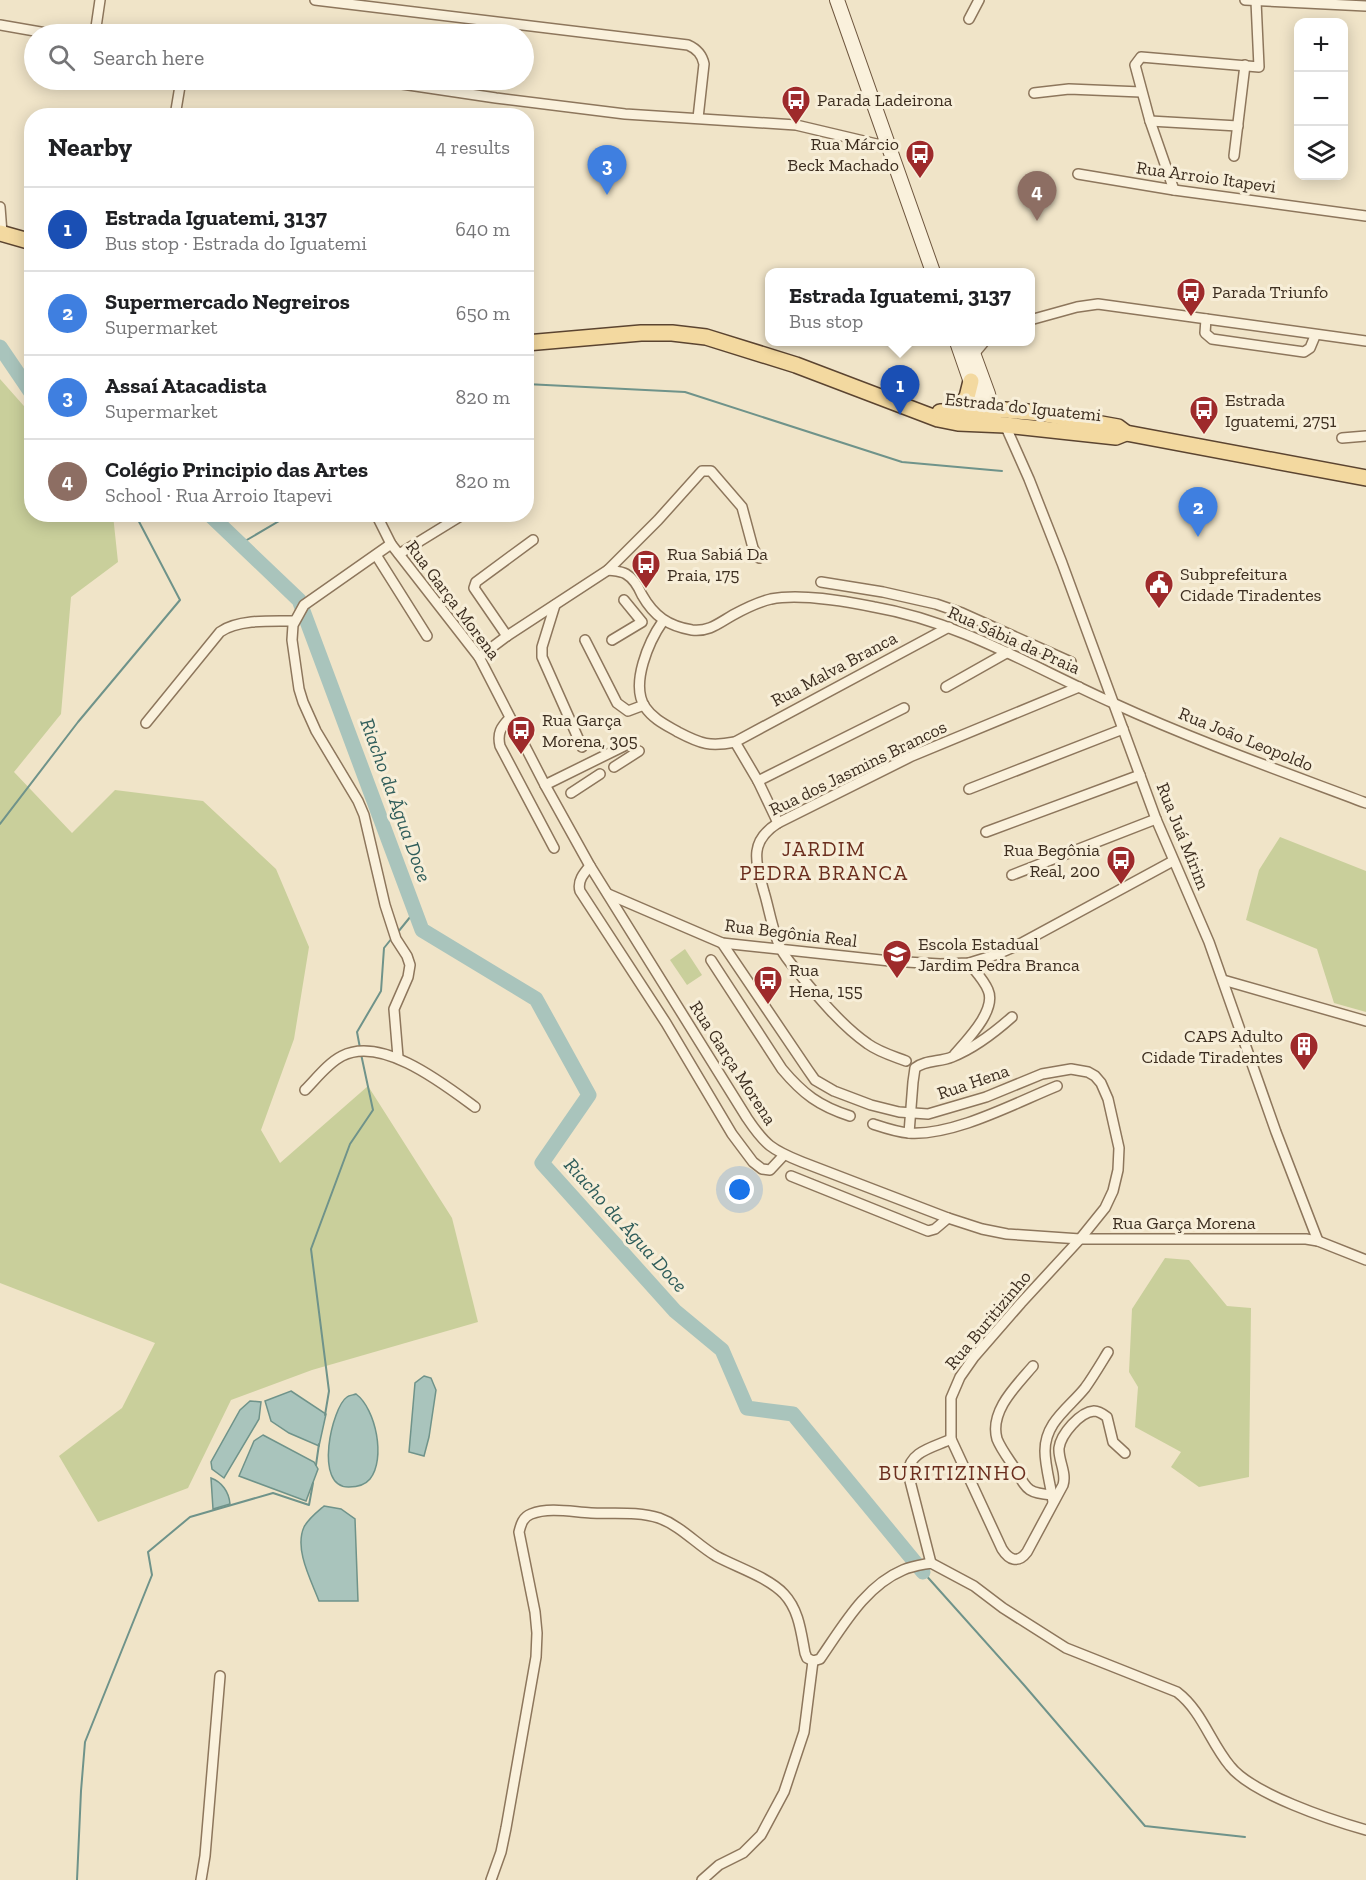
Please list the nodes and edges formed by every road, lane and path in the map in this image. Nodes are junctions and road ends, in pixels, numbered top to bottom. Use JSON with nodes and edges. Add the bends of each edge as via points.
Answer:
{"nodes":[{"id":1,"x":100,"y":0,"type":"edge"},
{"id":2,"x":315,"y":0,"type":"edge"},
{"id":3,"x":405,"y":0,"type":"edge"},
{"id":4,"x":837,"y":0,"type":"edge"},
{"id":5,"x":979,"y":0,"type":"edge"},
{"id":6,"x":1245,"y":0,"type":"edge"},
{"id":7,"x":1256,"y":1,"type":"edge"},
{"id":8,"x":1366,"y":6,"type":"edge"},
{"id":9,"x":404,"y":11,"type":"junction"},
{"id":10,"x":969,"y":19,"type":"dead end"},
{"id":11,"x":96,"y":24,"type":"edge"},
{"id":12,"x":513,"y":24,"type":"edge"},
{"id":13,"x":0,"y":25,"type":"edge"},
{"id":14,"x":534,"y":27,"type":"edge"},
{"id":15,"x":24,"y":29,"type":"edge"},
{"id":16,"x":1245,"y":65,"type":"junction"},
{"id":17,"x":179,"y":90,"type":"edge"},
{"id":18,"x":442,"y":90,"type":"edge"},
{"id":19,"x":1142,"y":92,"type":"junction"},
{"id":20,"x":1034,"y":93,"type":"dead end"},
{"id":21,"x":176,"y":108,"type":"edge"},
{"id":22,"x":698,"y":118,"type":"junction"},
{"id":23,"x":1150,"y":121,"type":"junction"},
{"id":24,"x":1238,"y":126,"type":"junction"},
{"id":25,"x":889,"y":147,"type":"junction"},
{"id":26,"x":1234,"y":156,"type":"dead end"},
{"id":27,"x":1078,"y":174,"type":"dead end"},
{"id":28,"x":1174,"y":190,"type":"junction"},
{"id":29,"x":0,"y":207,"type":"edge"},
{"id":30,"x":1366,"y":216,"type":"edge"},
{"id":31,"x":1,"y":233,"type":"edge"},
{"id":32,"x":24,"y":240,"type":"edge"},
{"id":33,"x":931,"y":268,"type":"edge"},
{"id":34,"x":1035,"y":319,"type":"edge"},
{"id":35,"x":1206,"y":319,"type":"junction"},
{"id":36,"x":1315,"y":336,"type":"junction"},
{"id":37,"x":1366,"y":341,"type":"edge"},
{"id":38,"x":534,"y":342,"type":"edge"},
{"id":39,"x":958,"y":346,"type":"edge"},
{"id":40,"x":971,"y":348,"type":"edge"},
{"id":41,"x":971,"y":381,"type":"junction"},
{"id":42,"x":916,"y":411,"type":"junction"},
{"id":43,"x":955,"y":412,"type":"junction"},
{"id":44,"x":990,"y":419,"type":"junction"},
{"id":45,"x":1120,"y":432,"type":"junction"},
{"id":46,"x":1366,"y":436,"type":"edge"},
{"id":47,"x":1342,"y":438,"type":"dead end"},
{"id":48,"x":1342,"y":474,"type":"junction"},
{"id":49,"x":1366,"y":478,"type":"edge"},
{"id":50,"x":1366,"y":489,"type":"edge"},
{"id":51,"x":380,"y":522,"type":"edge"},
{"id":52,"x":451,"y":522,"type":"edge"},
{"id":53,"x":534,"y":540,"type":"dead end"},
{"id":54,"x":391,"y":544,"type":"junction"},
{"id":55,"x":399,"y":554,"type":"junction"},
{"id":56,"x":376,"y":555,"type":"junction"},
{"id":57,"x":759,"y":558,"type":"dead end"},
{"id":58,"x":608,"y":570,"type":"junction"},
{"id":59,"x":821,"y":582,"type":"dead end"},
{"id":60,"x":624,"y":600,"type":"dead end"},
{"id":61,"x":936,"y":604,"type":"junction"},
{"id":62,"x":555,"y":605,"type":"junction"},
{"id":63,"x":294,"y":621,"type":"junction"},
{"id":64,"x":663,"y":621,"type":"junction"},
{"id":65,"x":931,"y":621,"type":"junction"},
{"id":66,"x":642,"y":622,"type":"junction"},
{"id":67,"x":949,"y":627,"type":"junction"},
{"id":68,"x":653,"y":635,"type":"junction"},
{"id":69,"x":428,"y":636,"type":"dead end"},
{"id":70,"x":507,"y":636,"type":"junction"},
{"id":71,"x":585,"y":640,"type":"dead end"},
{"id":72,"x":612,"y":640,"type":"dead end"},
{"id":73,"x":1008,"y":652,"type":"junction"},
{"id":74,"x":479,"y":657,"type":"junction"},
{"id":75,"x":1071,"y":662,"type":"dead end"},
{"id":76,"x":946,"y":687,"type":"dead end"},
{"id":77,"x":1079,"y":687,"type":"junction"},
{"id":78,"x":1113,"y":704,"type":"junction"},
{"id":79,"x":644,"y":705,"type":"junction"},
{"id":80,"x":904,"y":708,"type":"dead end"},
{"id":81,"x":510,"y":718,"type":"junction"},
{"id":82,"x":146,"y":723,"type":"dead end"},
{"id":83,"x":1123,"y":729,"type":"junction"},
{"id":84,"x":735,"y":742,"type":"junction"},
{"id":85,"x":624,"y":746,"type":"dead end"},
{"id":86,"x":582,"y":747,"type":"dead end"},
{"id":87,"x":614,"y":751,"type":"junction"},
{"id":88,"x":639,"y":751,"type":"dead end"},
{"id":89,"x":581,"y":767,"type":"junction"},
{"id":90,"x":600,"y":774,"type":"dead end"},
{"id":91,"x":1140,"y":775,"type":"junction"},
{"id":92,"x":590,"y":781,"type":"junction"},
{"id":93,"x":758,"y":782,"type":"junction"},
{"id":94,"x":545,"y":785,"type":"junction"},
{"id":95,"x":969,"y":789,"type":"dead end"},
{"id":96,"x":571,"y":793,"type":"dead end"},
{"id":97,"x":1366,"y":803,"type":"edge"},
{"id":98,"x":1156,"y":819,"type":"junction"},
{"id":99,"x":778,"y":823,"type":"junction"},
{"id":100,"x":986,"y":832,"type":"dead end"},
{"id":101,"x":554,"y":848,"type":"dead end"},
{"id":102,"x":1173,"y":861,"type":"junction"},
{"id":103,"x":590,"y":866,"type":"junction"},
{"id":104,"x":1012,"y":875,"type":"dead end"},
{"id":105,"x":607,"y":894,"type":"junction"},
{"id":106,"x":722,"y":943,"type":"junction"},
{"id":107,"x":781,"y":949,"type":"junction"},
{"id":108,"x":711,"y":960,"type":"dead end"},
{"id":109,"x":969,"y":963,"type":"junction"},
{"id":110,"x":1223,"y":980,"type":"junction"},
{"id":111,"x":1012,"y":1017,"type":"dead end"},
{"id":112,"x":1366,"y":1021,"type":"edge"},
{"id":113,"x":770,"y":1033,"type":"junction"},
{"id":114,"x":953,"y":1057,"type":"junction"},
{"id":115,"x":398,"y":1058,"type":"junction"},
{"id":116,"x":906,"y":1061,"type":"dead end"},
{"id":117,"x":1057,"y":1086,"type":"dead end"},
{"id":118,"x":305,"y":1090,"type":"dead end"},
{"id":119,"x":475,"y":1107,"type":"dead end"},
{"id":120,"x":911,"y":1114,"type":"junction"},
{"id":121,"x":850,"y":1116,"type":"dead end"},
{"id":122,"x":873,"y":1124,"type":"dead end"},
{"id":123,"x":909,"y":1133,"type":"junction"},
{"id":124,"x":784,"y":1155,"type":"junction"},
{"id":125,"x":791,"y":1176,"type":"dead end"},
{"id":126,"x":948,"y":1218,"type":"junction"},
{"id":127,"x":1080,"y":1239,"type":"junction"},
{"id":128,"x":1318,"y":1241,"type":"junction"},
{"id":129,"x":1366,"y":1260,"type":"edge"},
{"id":130,"x":1108,"y":1352,"type":"dead end"},
{"id":131,"x":1033,"y":1366,"type":"dead end"},
{"id":132,"x":951,"y":1439,"type":"junction"},
{"id":133,"x":1125,"y":1453,"type":"dead end"},
{"id":134,"x":1053,"y":1499,"type":"junction"},
{"id":135,"x":931,"y":1563,"type":"junction"},
{"id":136,"x":813,"y":1661,"type":"junction"},
{"id":137,"x":220,"y":1676,"type":"dead end"},
{"id":138,"x":1366,"y":1830,"type":"edge"},
{"id":139,"x":201,"y":1880,"type":"edge"},
{"id":140,"x":491,"y":1880,"type":"edge"},
{"id":141,"x":702,"y":1880,"type":"edge"}],
"edges":[{"from":1,"to":11,"type":"street"},
{"from":2,"to":9,"type":"street"},
{"from":3,"to":9,"type":"street"},
{"from":4,"to":25,"type":"main road"},
{"from":5,"to":10,"type":"street"},
{"from":6,"to":7,"type":"street"},
{"from":7,"to":8,"type":"street"},
{"from":7,"to":16,"type":"street","via":[[1259,67]]},
{"from":9,"to":12,"type":"street"},
{"from":13,"to":15,"type":"street"},
{"from":14,"to":22,"type":"street","via":[[688,45],[698,51],[704,64]]},
{"from":16,"to":19,"type":"street","via":[[1141,57],[1135,69]]},
{"from":16,"to":24,"type":"street"},
{"from":17,"to":21,"type":"street"},
{"from":18,"to":22,"type":"street","via":[[625,114]]},
{"from":19,"to":20,"type":"street","via":[[1069,89]]},
{"from":19,"to":23,"type":"street"},
{"from":22,"to":25,"type":"street","via":[[796,125]]},
{"from":23,"to":24,"type":"street"},
{"from":23,"to":28,"type":"street"},
{"from":24,"to":26,"type":"street"},
{"from":25,"to":33,"type":"main road"},
{"from":27,"to":28,"type":"street","name":"Rua Arroio Itapevi"},
{"from":28,"to":30,"type":"street","name":"Rua Arroio Itapevi"},
{"from":29,"to":31,"type":"street"},
{"from":31,"to":32,"type":"main road"},
{"from":34,"to":35,"type":"street","via":[[1098,304]]},
{"from":35,"to":36,"type":"street"},
{"from":35,"to":36,"type":"street","via":[[1205,333],[1212,339],[1304,352]]},
{"from":36,"to":37,"type":"street"},
{"from":38,"to":42,"type":"main road","name":"Estrada do Iguatemi","via":[[641,333],[706,337],[796,365]]},
{"from":39,"to":41,"type":"main road"},
{"from":40,"to":44,"type":"main road","via":[[985,384]]},
{"from":41,"to":43,"type":"main road","via":[[967,397]]},
{"from":41,"to":44,"type":"main road"},
{"from":42,"to":43,"type":"main road","name":"Estrada do Iguatemi"},
{"from":42,"to":44,"type":"main road","name":"Estrada do Iguatemi","via":[[951,422]]},
{"from":43,"to":44,"type":"main road","name":"Estrada do Iguatemi"},
{"from":44,"to":45,"type":"main road","name":"Estrada do Iguatemi","via":[[1042,428]]},
{"from":44,"to":45,"type":"main road","name":"Estrada do Iguatemi","via":[[1027,412]]},
{"from":44,"to":78,"type":"street","via":[[1033,490]]},
{"from":45,"to":48,"type":"main road","name":"Estrada do Iguatemi"},
{"from":46,"to":47,"type":"street"},
{"from":48,"to":49,"type":"main road","name":"Estrada do Iguatemi"},
{"from":48,"to":50,"type":"main road"},
{"from":51,"to":54,"type":"street","name":"Rua Garça Morena"},
{"from":52,"to":55,"type":"street"},
{"from":53,"to":70,"type":"street","via":[[476,582],[474,588]]},
{"from":54,"to":55,"type":"street","name":"Rua Garça Morena"},
{"from":54,"to":56,"type":"street"},
{"from":55,"to":74,"type":"street","name":"Rua Garça Morena"},
{"from":56,"to":63,"type":"street","via":[[304,605]]},
{"from":56,"to":69,"type":"street"},
{"from":57,"to":58,"type":"street","via":[[742,507],[711,471],[702,471]]},
{"from":58,"to":62,"type":"street"},
{"from":58,"to":64,"type":"street","via":[[629,576]]},
{"from":59,"to":61,"type":"street"},
{"from":60,"to":66,"type":"street"},
{"from":61,"to":65,"type":"street"},
{"from":61,"to":75,"type":"street"},
{"from":62,"to":70,"type":"street"},
{"from":62,"to":86,"type":"street","via":[[542,657]]},
{"from":63,"to":82,"type":"street","via":[[227,627]]},
{"from":63,"to":115,"type":"street","via":[[292,640],[303,702],[364,815],[385,905],[410,965],[394,1009]]},
{"from":64,"to":65,"type":"street","name":"Rua Sábia da Praia","via":[[705,630],[771,599],[800,598],[874,607]]},
{"from":64,"to":68,"type":"street"},
{"from":65,"to":67,"type":"street","name":"Rua Sábia da Praia"},
{"from":66,"to":68,"type":"street"},
{"from":66,"to":72,"type":"street"},
{"from":67,"to":73,"type":"street","name":"Rua Sábia da Praia"},
{"from":67,"to":84,"type":"street","name":"Rua Malva Branca"},
{"from":68,"to":79,"type":"street","via":[[640,679]]},
{"from":70,"to":74,"type":"street"},
{"from":71,"to":79,"type":"street","via":[[616,703],[628,711]]},
{"from":73,"to":76,"type":"street"},
{"from":73,"to":77,"type":"street","name":"Rua Sábia da Praia"},
{"from":74,"to":81,"type":"street","name":"Rua Garça Morena"},
{"from":77,"to":78,"type":"street","name":"Rua Sábia da Praia"},
{"from":77,"to":99,"type":"street","name":"Rua dos Jasmins Brancos","via":[[912,756]]},
{"from":78,"to":83,"type":"street","name":"Rua Juá Mirim"},
{"from":78,"to":97,"type":"street","name":"Rua João Leopoldo"},
{"from":79,"to":84,"type":"street","via":[[663,724],[698,742]]},
{"from":80,"to":93,"type":"street"},
{"from":81,"to":94,"type":"street","name":"Rua Garça Morena"},
{"from":81,"to":101,"type":"street","via":[[499,731],[500,746]]},
{"from":83,"to":91,"type":"street","name":"Rua Juá Mirim"},
{"from":83,"to":95,"type":"street"},
{"from":84,"to":93,"type":"street"},
{"from":85,"to":87,"type":"street"},
{"from":87,"to":88,"type":"street","via":[[617,765]]},
{"from":87,"to":89,"type":"street"},
{"from":89,"to":92,"type":"street"},
{"from":89,"to":94,"type":"street"},
{"from":90,"to":92,"type":"street"},
{"from":91,"to":98,"type":"street","name":"Rua Juá Mirim"},
{"from":91,"to":100,"type":"street"},
{"from":92,"to":96,"type":"street"},
{"from":93,"to":99,"type":"street"},
{"from":94,"to":103,"type":"street","name":"Rua Garça Morena"},
{"from":98,"to":102,"type":"street","name":"Rua Juá Mirim"},
{"from":98,"to":104,"type":"street"},
{"from":99,"to":107,"type":"street","name":"Rua dos Jasmins Brancos","via":[[762,836],[757,863]]},
{"from":102,"to":109,"type":"street","name":"Rua Begônia Real","via":[[1016,946]]},
{"from":102,"to":110,"type":"street","name":"Rua Juá Mirim"},
{"from":103,"to":105,"type":"street","name":"Rua Garça Morena"},
{"from":103,"to":124,"type":"street","via":[[579,882],[580,891],[746,1155],[762,1169],[770,1170]]},
{"from":105,"to":106,"type":"street","name":"Rua Begônia Real"},
{"from":105,"to":124,"type":"street","name":"Rua Garça Morena","via":[[752,1126],[764,1142]]},
{"from":106,"to":107,"type":"street","name":"Rua Begônia Real"},
{"from":106,"to":113,"type":"street","name":"Rua Hena"},
{"from":107,"to":109,"type":"street","name":"Rua Begônia Real","via":[[890,961]]},
{"from":107,"to":116,"type":"street","via":[[816,995],[855,1033],[879,1050]]},
{"from":108,"to":113,"type":"street"},
{"from":109,"to":114,"type":"street","via":[[988,990],[989,1005]]},
{"from":110,"to":112,"type":"street"},
{"from":110,"to":128,"type":"street","name":"Rua Juá Mirim"},
{"from":111,"to":114,"type":"street","via":[[990,1036]]},
{"from":113,"to":120,"type":"street","name":"Rua Hena","via":[[825,1087],[871,1105]]},
{"from":113,"to":121,"type":"street","via":[[782,1069],[804,1094]]},
{"from":114,"to":120,"type":"street","via":[[915,1068]]},
{"from":115,"to":118,"type":"street","via":[[362,1051],[342,1056]]},
{"from":115,"to":119,"type":"street"},
{"from":117,"to":123,"type":"street","via":[[953,1128]]},
{"from":120,"to":123,"type":"street"},
{"from":120,"to":127,"type":"street","name":"Rua Hena","via":[[941,1112],[1062,1069],[1095,1076],[1108,1099],[1119,1148],[1118,1170],[1105,1208]]},
{"from":122,"to":123,"type":"street"},
{"from":124,"to":126,"type":"street","name":"Rua Garça Morena"},
{"from":125,"to":126,"type":"street","via":[[927,1231]]},
{"from":126,"to":127,"type":"street","name":"Rua Garça Morena","via":[[1007,1234]]},
{"from":127,"to":128,"type":"street","name":"Rua Garça Morena"},
{"from":127,"to":132,"type":"street","name":"Rua Buritizinho","via":[[960,1377],[951,1398]]},
{"from":128,"to":129,"type":"street"},
{"from":130,"to":134,"type":"street","via":[[1047,1435],[1045,1450]]},
{"from":131,"to":134,"type":"street","via":[[1005,1401],[996,1436],[1027,1488]]},
{"from":132,"to":134,"type":"street","name":"Rua Buritizinho","via":[[1009,1558],[1016,1560],[1027,1552]]},
{"from":132,"to":135,"type":"street","via":[[918,1454],[909,1466]]},
{"from":133,"to":134,"type":"street","via":[[1113,1442],[1107,1417],[1094,1411],[1086,1414],[1070,1426],[1061,1440],[1059,1453],[1065,1480]]},
{"from":135,"to":136,"type":"street","via":[[902,1570],[871,1590],[820,1659]]},
{"from":135,"to":138,"type":"street","via":[[974,1586],[1065,1648],[1176,1692],[1192,1705],[1230,1766],[1251,1784],[1329,1819]]},
{"from":136,"to":140,"type":"street","via":[[805,1653],[795,1610],[782,1592],[716,1556],[661,1519],[552,1511],[527,1516],[519,1538],[535,1612],[536,1657],[506,1828]]},
{"from":136,"to":141,"type":"street","via":[[804,1732],[784,1792],[761,1835],[743,1853],[718,1865]]},
{"from":137,"to":139,"type":"street"}]}
